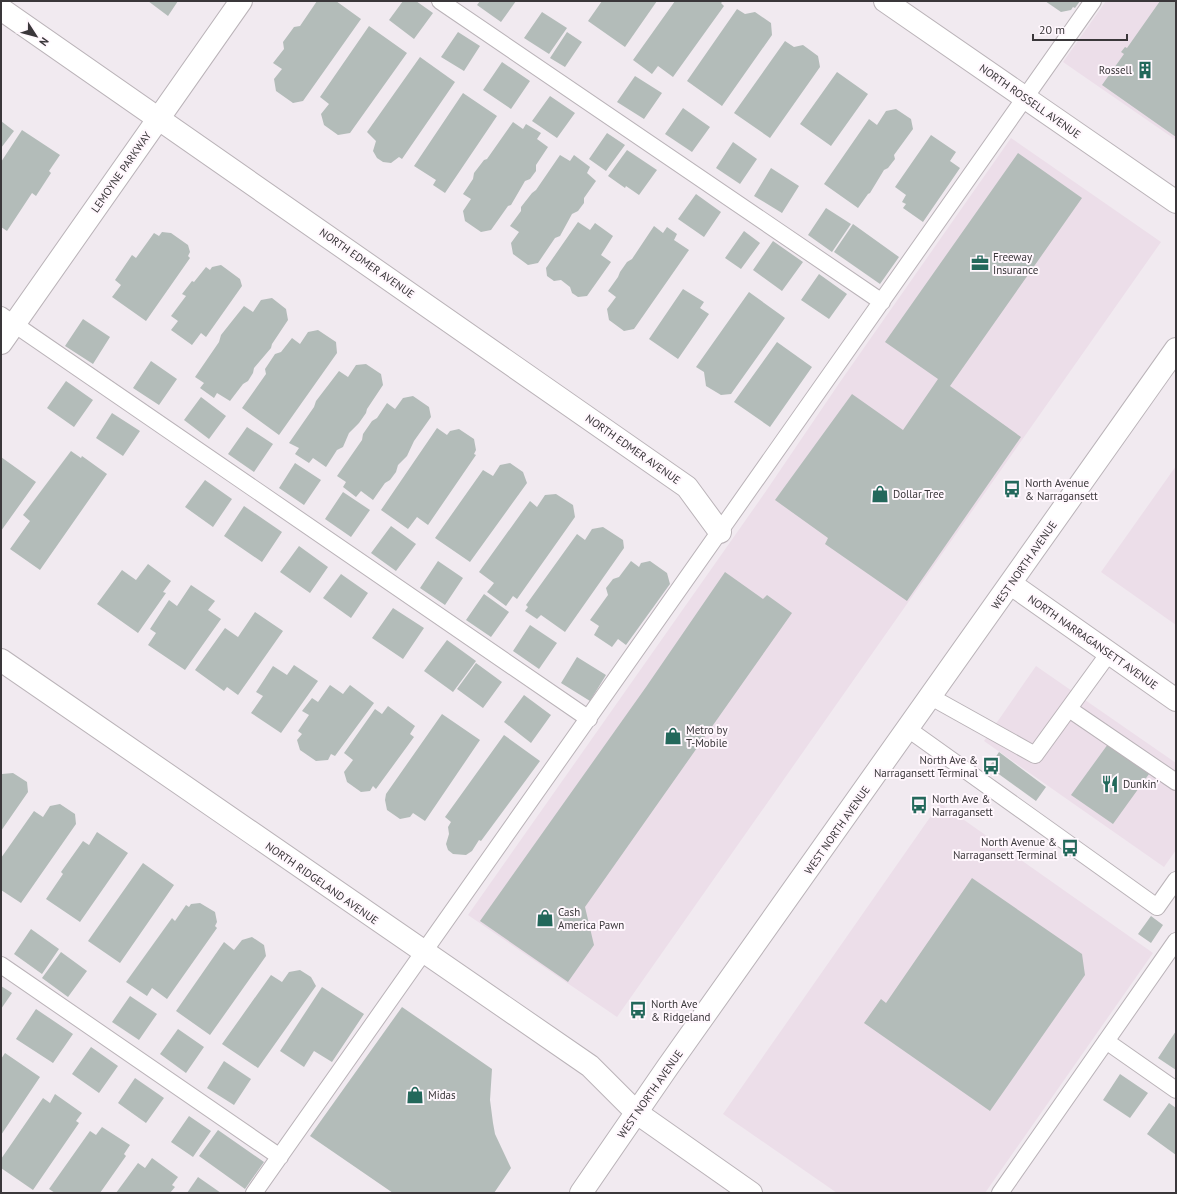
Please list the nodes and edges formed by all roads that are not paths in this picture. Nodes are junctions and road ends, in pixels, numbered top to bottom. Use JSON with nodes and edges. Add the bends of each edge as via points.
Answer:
{"nodes":[{"id":1,"x":241,"y":1,"type":"edge"},
{"id":2,"x":440,"y":1,"type":"edge"},
{"id":3,"x":885,"y":1,"type":"edge"},
{"id":4,"x":1093,"y":1,"type":"edge"},
{"id":5,"x":1,"y":9,"type":"edge"},
{"id":6,"x":1025,"y":98,"type":"junction"},
{"id":7,"x":159,"y":118,"type":"junction"},
{"id":8,"x":1176,"y":202,"type":"edge"},
{"id":9,"x":882,"y":302,"type":"junction"},
{"id":10,"x":8,"y":320,"type":"edge"},
{"id":11,"x":1,"y":343,"type":"edge"},
{"id":12,"x":1176,"y":349,"type":"edge"},
{"id":13,"x":720,"y":532,"type":"junction"},
{"id":14,"x":1011,"y":584,"type":"junction"},
{"id":15,"x":1109,"y":653,"type":"junction"},
{"id":16,"x":1,"y":660,"type":"edge"},
{"id":17,"x":931,"y":697,"type":"junction"},
{"id":18,"x":1176,"y":700,"type":"edge"},
{"id":19,"x":1069,"y":709,"type":"junction"},
{"id":20,"x":589,"y":719,"type":"junction"},
{"id":21,"x":908,"y":729,"type":"junction"},
{"id":22,"x":1176,"y":782,"type":"edge"},
{"id":23,"x":1176,"y":880,"type":"edge"},
{"id":24,"x":1176,"y":941,"type":"edge"},
{"id":25,"x":424,"y":953,"type":"junction"},
{"id":26,"x":1,"y":965,"type":"edge"},
{"id":27,"x":1106,"y":1041,"type":"junction"},
{"id":28,"x":1176,"y":1090,"type":"edge"},
{"id":29,"x":637,"y":1113,"type":"junction"},
{"id":30,"x":280,"y":1157,"type":"junction"},
{"id":31,"x":254,"y":1193,"type":"edge"},
{"id":32,"x":581,"y":1193,"type":"edge"},
{"id":33,"x":751,"y":1193,"type":"edge"},
{"id":34,"x":1000,"y":1193,"type":"edge"}],
"edges":[{"from":1,"to":7,"type":"street","name":"LEMOYNE PARKWAY"},
{"from":2,"to":9,"type":"lane"},
{"from":3,"to":6,"type":"street","name":"NORTH ROSSELL AVENUE"},
{"from":4,"to":6,"type":"lane"},
{"from":5,"to":7,"type":"street","name":"NORTH EDMER AVENUE"},
{"from":6,"to":8,"type":"street","name":"NORTH ROSSELL AVENUE"},
{"from":6,"to":9,"type":"lane"},
{"from":7,"to":10,"type":"street","name":"LEMOYNE PARKWAY"},
{"from":7,"to":13,"type":"street","name":"NORTH EDMER AVENUE","via":[[686,487]]},
{"from":9,"to":13,"type":"lane"},
{"from":10,"to":11,"type":"street","name":"LEMOYNE PARKWAY"},
{"from":10,"to":20,"type":"lane"},
{"from":12,"to":14,"type":"street","name":"WEST NORTH AVENUE"},
{"from":13,"to":20,"type":"lane"},
{"from":14,"to":15,"type":"street","name":"NORTH NARRAGANSETT AVENUE"},
{"from":14,"to":17,"type":"street","name":"WEST NORTH AVENUE"},
{"from":15,"to":18,"type":"street","name":"NORTH NARRAGANSETT AVENUE"},
{"from":15,"to":19,"type":"lane"},
{"from":16,"to":25,"type":"street","name":"NORTH RIDGELAND AVENUE"},
{"from":17,"to":19,"type":"lane","via":[[1035,755]]},
{"from":17,"to":21,"type":"street","name":"WEST NORTH AVENUE"},
{"from":19,"to":22,"type":"lane"},
{"from":20,"to":25,"type":"lane"},
{"from":21,"to":23,"type":"lane","via":[[1157,907]]},
{"from":21,"to":29,"type":"street","name":"WEST NORTH AVENUE"},
{"from":24,"to":27,"type":"lane"},
{"from":25,"to":29,"type":"street","name":"NORTH RIDGELAND AVENUE","via":[[590,1066]]},
{"from":25,"to":30,"type":"lane"},
{"from":26,"to":30,"type":"lane"},
{"from":27,"to":28,"type":"lane"},
{"from":27,"to":34,"type":"lane"},
{"from":29,"to":32,"type":"street","name":"WEST NORTH AVENUE"},
{"from":29,"to":33,"type":"street","name":"NORTH RIDGELAND AVENUE"},
{"from":30,"to":31,"type":"lane"}]}
